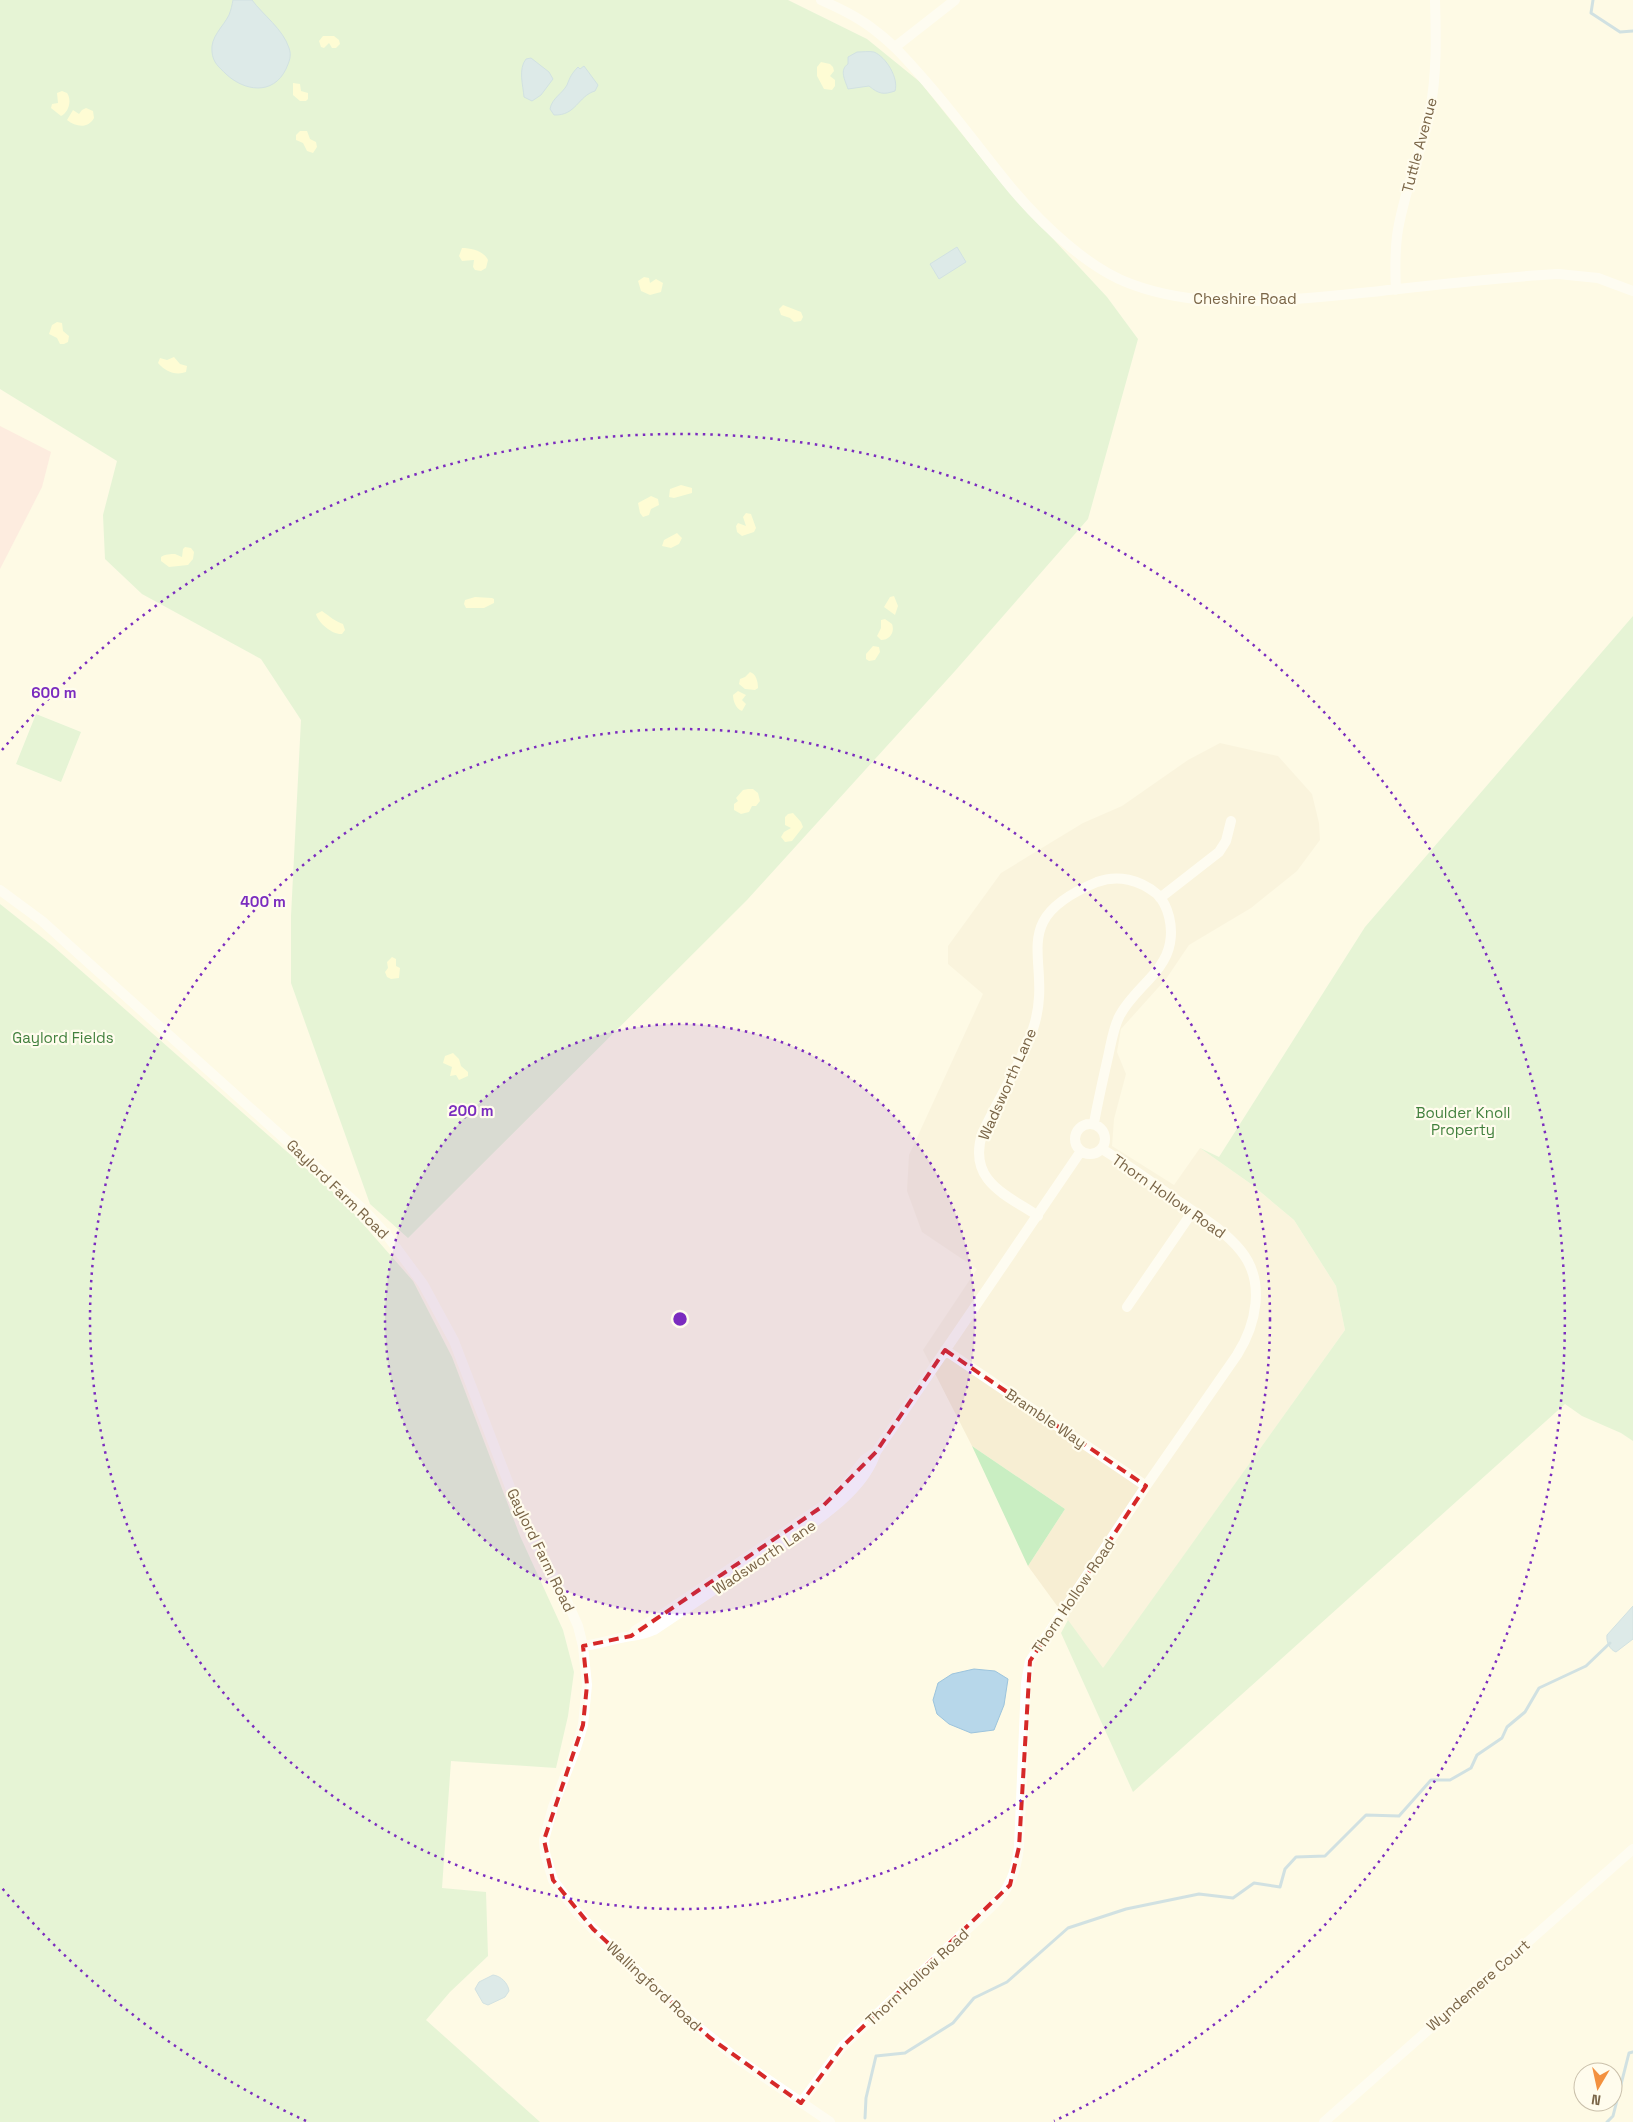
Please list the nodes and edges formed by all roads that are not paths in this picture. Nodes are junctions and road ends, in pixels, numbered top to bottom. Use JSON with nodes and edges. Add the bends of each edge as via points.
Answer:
{"nodes":[{"id":1,"x":821,"y":0,"type":"edge"},
{"id":2,"x":955,"y":0,"type":"edge"},
{"id":3,"x":1435,"y":0,"type":"edge"},
{"id":4,"x":896,"y":47,"type":"junction"},
{"id":5,"x":1396,"y":290,"type":"junction"},
{"id":6,"x":1633,"y":291,"type":"edge"},
{"id":7,"x":1231,"y":821,"type":"dead end"},
{"id":8,"x":0,"y":890,"type":"edge"},
{"id":9,"x":1160,"y":898,"type":"junction"},
{"id":10,"x":1094,"y":1123,"type":"junction"},
{"id":11,"x":1102,"y":1149,"type":"junction"},
{"id":12,"x":1081,"y":1151,"type":"junction"},
{"id":13,"x":1193,"y":1211,"type":"junction"},
{"id":14,"x":1038,"y":1216,"type":"junction"},
{"id":15,"x":1127,"y":1307,"type":"dead end"},
{"id":16,"x":945,"y":1350,"type":"junction"},
{"id":17,"x":1146,"y":1486,"type":"junction"},
{"id":18,"x":583,"y":1646,"type":"junction"},
{"id":19,"x":553,"y":1806,"type":"joint"},
{"id":20,"x":1633,"y":1849,"type":"edge"},
{"id":21,"x":801,"y":2103,"type":"junction"},
{"id":22,"x":830,"y":2122,"type":"edge"},
{"id":23,"x":1324,"y":2122,"type":"edge"}],
"edges":[{"from":1,"to":4,"type":"street","name":"Cheshire Road","via":[[859,19]]},
{"from":2,"to":4,"type":"street"},
{"from":3,"to":5,"type":"street","name":"Tuttle Avenue","via":[[1434,86],[1398,230]]},
{"from":4,"to":5,"type":"street","name":"Cheshire Road","via":[[1039,219],[1118,279],[1164,294],[1218,300],[1302,299]]},
{"from":5,"to":6,"type":"street","name":"Cheshire Road","via":[[1558,274],[1598,278]]},
{"from":7,"to":9,"type":"street","via":[[1226,841],[1219,852]]},
{"from":8,"to":18,"type":"street","name":"Gaylord Farm Road","via":[[42,921],[365,1211],[402,1254],[423,1284],[454,1341],[513,1495],[530,1534],[566,1599]]},
{"from":9,"to":10,"type":"street","via":[[1167,908],[1171,926],[1169,948],[1162,964],[1119,1017]]},
{"from":9,"to":14,"type":"street","name":"Wadsworth Lane","via":[[1150,889],[1128,879],[1104,879],[1061,901],[1040,928],[1036,953],[1039,1002],[1033,1027],[978,1145],[982,1172],[987,1180]]},
{"from":10,"to":11,"type":"street","via":[[1105,1133]]},
{"from":10,"to":12,"type":"street","via":[[1080,1126],[1075,1134],[1075,1144]]},
{"from":11,"to":12,"type":"street","via":[[1090,1154]]},
{"from":11,"to":13,"type":"street","name":"Thorn Hollow Road"},
{"from":12,"to":14,"type":"street","name":"Wadsworth Lane"},
{"from":13,"to":15,"type":"street"},
{"from":13,"to":17,"type":"street","name":"Thorn Hollow Road","via":[[1223,1233],[1246,1258],[1256,1291],[1254,1320],[1237,1355]]},
{"from":14,"to":16,"type":"street","name":"Wadsworth Lane"},
{"from":16,"to":17,"type":"street","name":"Bramble Way"},
{"from":16,"to":18,"type":"street","name":"Wadsworth Lane","via":[[876,1452],[872,1464],[830,1511],[674,1618],[641,1636]]},
{"from":17,"to":21,"type":"street","name":"Thorn Hollow Road","via":[[1030,1661],[1026,1683],[1019,1847],[1010,1885],[1003,1896],[843,2046]]},
{"from":18,"to":19,"type":"street","name":"Gaylord Farm Road","via":[[587,1685],[582,1725]]},
{"from":19,"to":21,"type":"street","name":"Wallingford Road","via":[[544,1840],[547,1866],[553,1880],[577,1912],[698,2027]]},
{"from":20,"to":23,"type":"street","name":"Wyndemere Court"},
{"from":21,"to":22,"type":"street","name":"Wallingford Road"}]}
